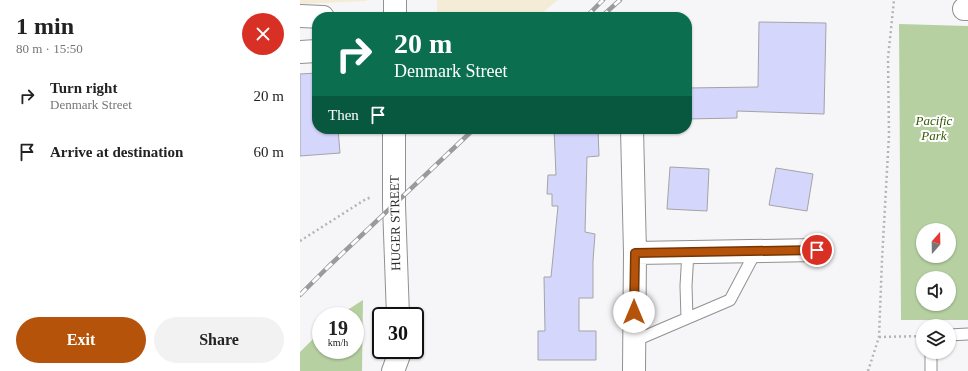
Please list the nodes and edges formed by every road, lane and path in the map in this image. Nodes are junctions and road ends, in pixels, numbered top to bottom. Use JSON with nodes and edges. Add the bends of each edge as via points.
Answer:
{"nodes":[{"id":1,"x":395,"y":0,"type":"edge"},
{"id":2,"x":894,"y":0,"type":"edge"},
{"id":3,"x":395,"y":12,"type":"edge"},
{"id":4,"x":300,"y":16,"type":"edge"},
{"id":5,"x":312,"y":16,"type":"edge"},
{"id":6,"x":312,"y":51,"type":"edge"},
{"id":7,"x":300,"y":52,"type":"edge"},
{"id":8,"x":394,"y":134,"type":"edge"},
{"id":9,"x":632,"y":134,"type":"edge"},
{"id":10,"x":394,"y":190,"type":"junction"},
{"id":11,"x":300,"y":241,"type":"edge"},
{"id":12,"x":817,"y":250,"type":"dead end"},
{"id":13,"x":756,"y":251,"type":"junction"},
{"id":14,"x":688,"y":252,"type":"junction"},
{"id":15,"x":635,"y":253,"type":"junction"},
{"id":16,"x":398,"y":307,"type":"edge"},
{"id":17,"x":687,"y":318,"type":"junction"},
{"id":18,"x":968,"y":334,"type":"edge"},
{"id":19,"x":956,"y":335,"type":"edge"},
{"id":20,"x":916,"y":336,"type":"edge"},
{"id":21,"x":879,"y":337,"type":"junction"},
{"id":22,"x":634,"y":341,"type":"junction"},
{"id":23,"x":931,"y":359,"type":"edge"},
{"id":24,"x":634,"y":371,"type":"edge"},
{"id":25,"x":868,"y":371,"type":"edge"},
{"id":26,"x":931,"y":371,"type":"edge"}],
"edges":[{"from":1,"to":3,"type":"street"},
{"from":2,"to":21,"type":"path","via":[[888,58],[889,135]]},
{"from":4,"to":5,"type":"street"},
{"from":6,"to":7,"type":"street"},
{"from":8,"to":10,"type":"street","name":"HUGER STREET"},
{"from":9,"to":15,"type":"street"},
{"from":10,"to":11,"type":"path","via":[[366,199]]},
{"from":10,"to":16,"type":"street","name":"HUGER STREET"},
{"from":12,"to":13,"type":"street"},
{"from":13,"to":14,"type":"street"},
{"from":13,"to":17,"type":"lane","via":[[730,300]]},
{"from":14,"to":15,"type":"street"},
{"from":14,"to":17,"type":"lane"},
{"from":15,"to":22,"type":"street"},
{"from":17,"to":22,"type":"lane"},
{"from":18,"to":19,"type":"lane"},
{"from":20,"to":21,"type":"path"},
{"from":21,"to":25,"type":"path"},
{"from":22,"to":24,"type":"street"},
{"from":23,"to":26,"type":"lane"}]}
